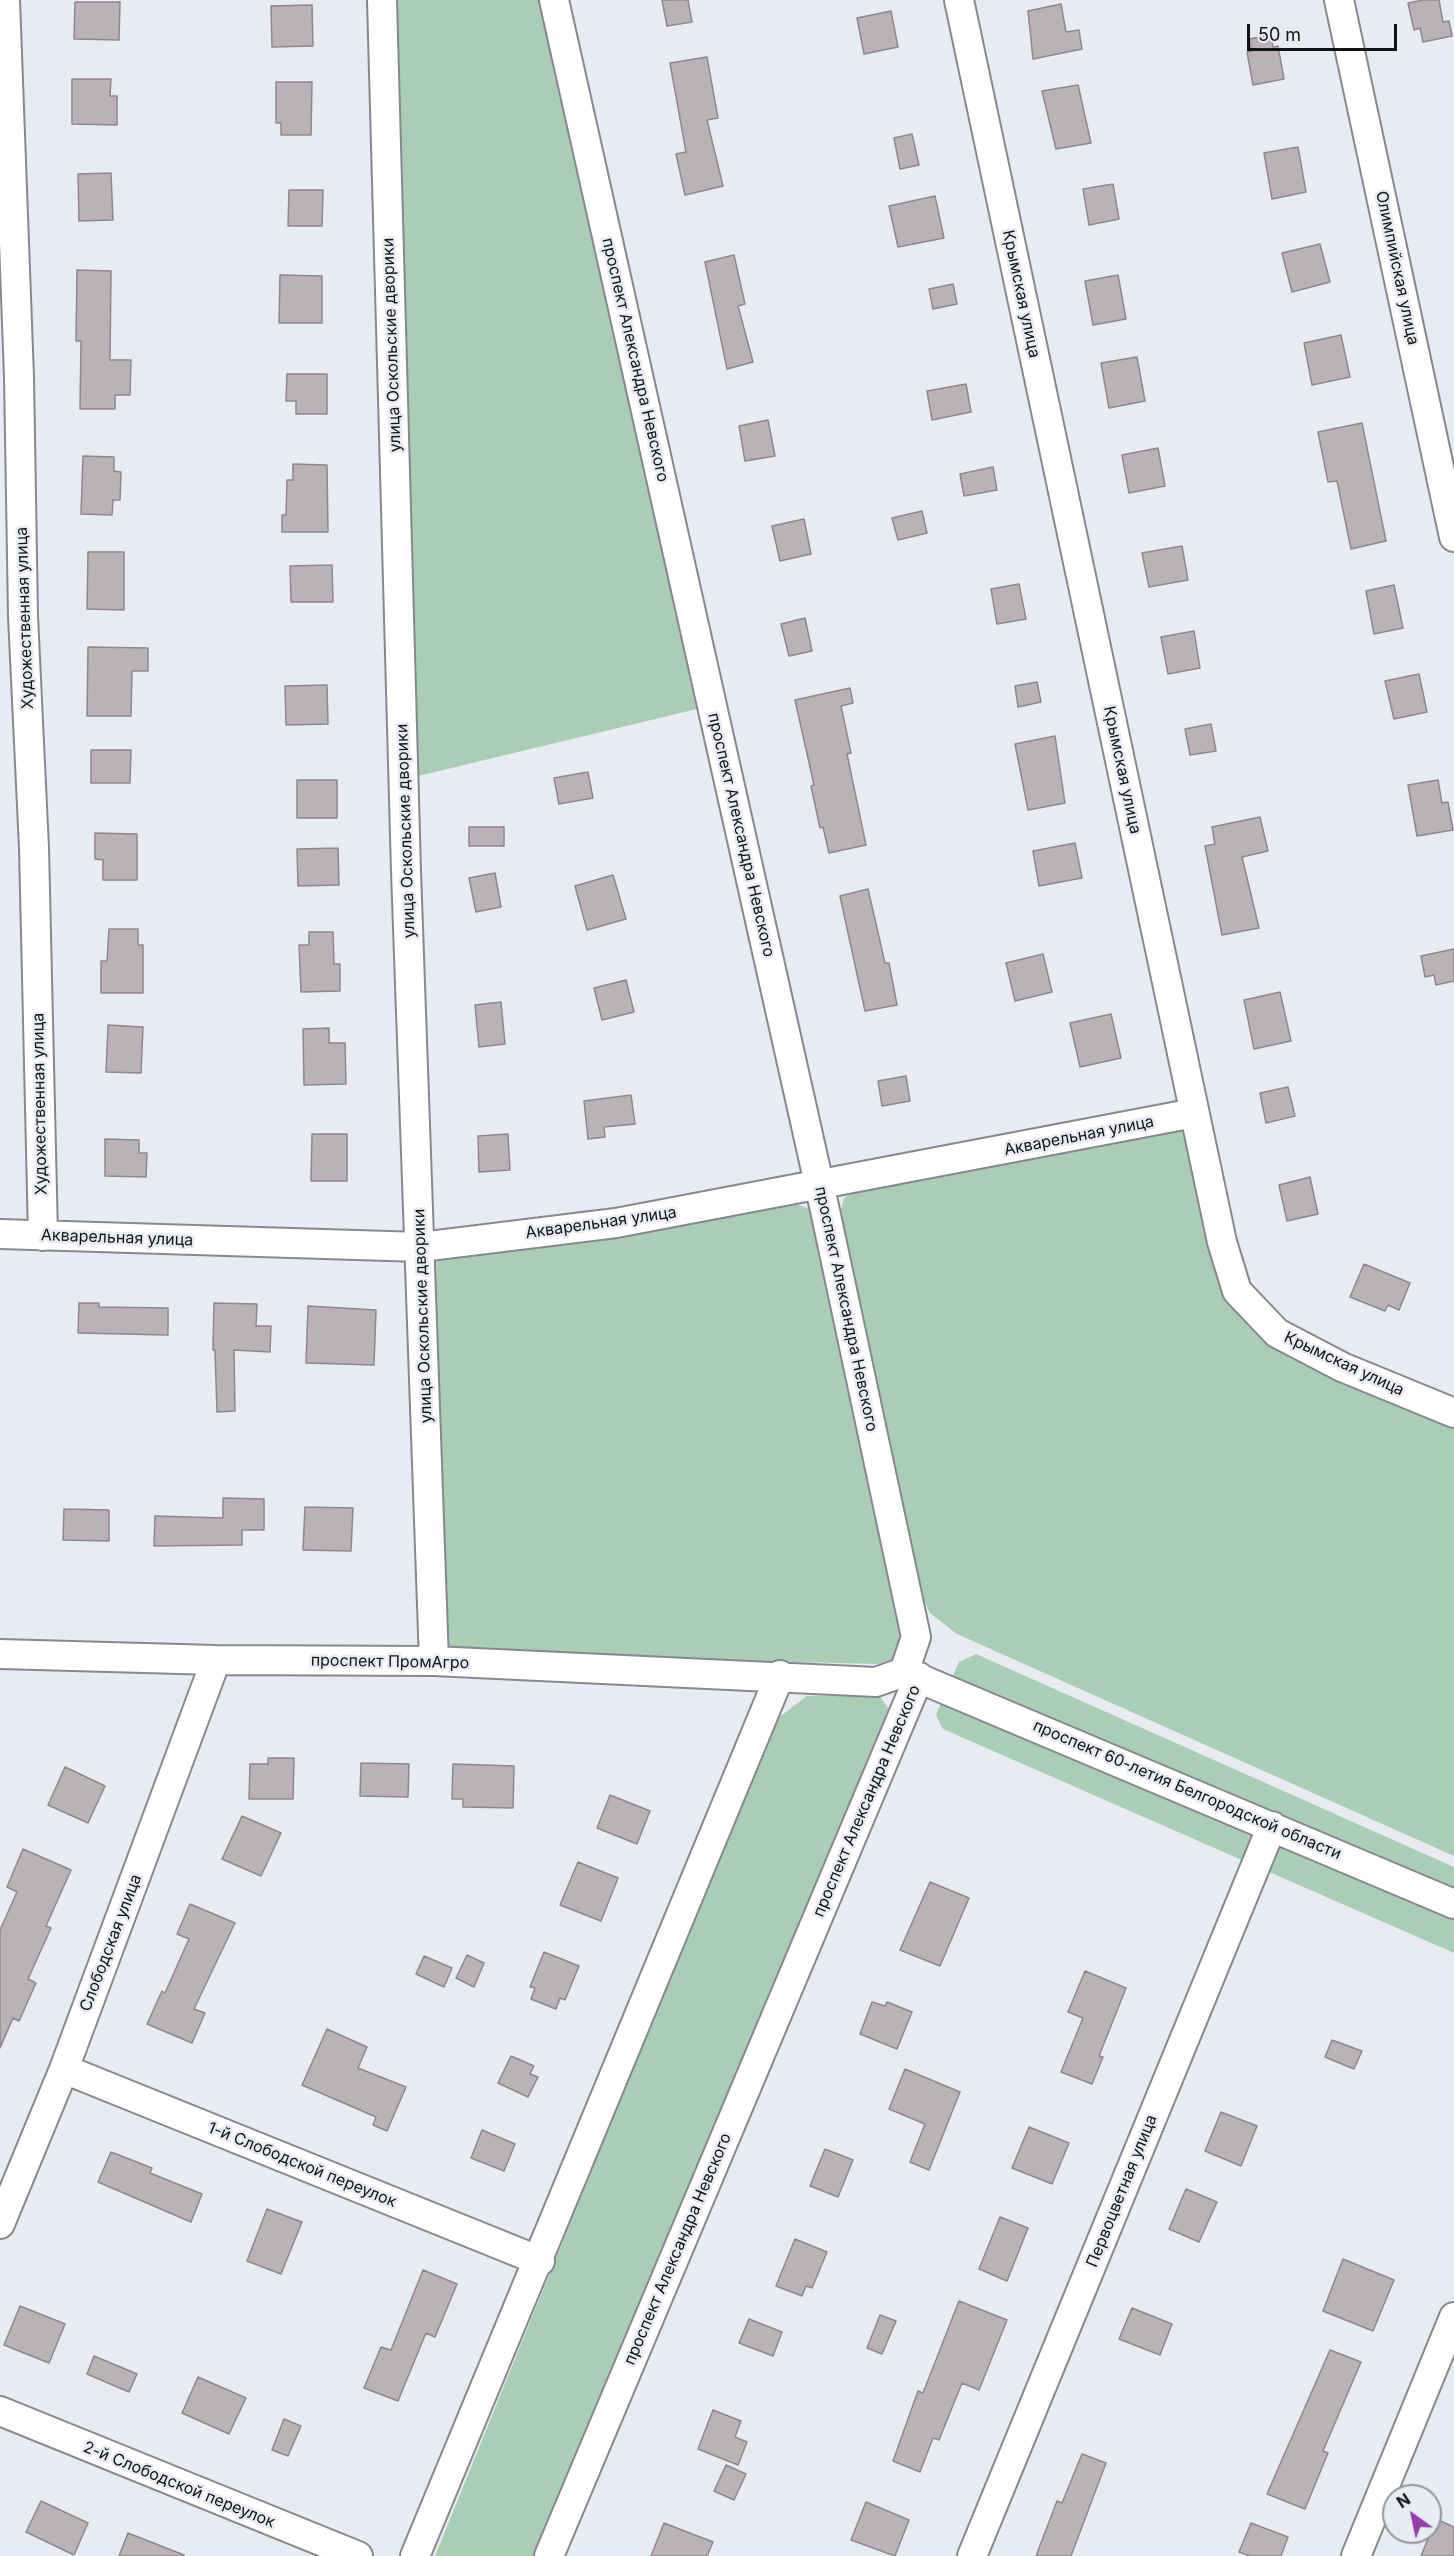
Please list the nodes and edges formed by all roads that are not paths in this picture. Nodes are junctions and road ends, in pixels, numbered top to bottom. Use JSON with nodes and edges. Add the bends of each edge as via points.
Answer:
{"nodes":[{"id":1,"x":5,"y":0,"type":"edge"},
{"id":2,"x":382,"y":0,"type":"edge"},
{"id":3,"x":554,"y":0,"type":"edge"},
{"id":4,"x":959,"y":0,"type":"edge"},
{"id":5,"x":1339,"y":0,"type":"edge"},
{"id":6,"x":1454,"y":537,"type":"edge"},
{"id":7,"x":1194,"y":1113,"type":"junction"},
{"id":8,"x":820,"y":1187,"type":"junction"},
{"id":9,"x":0,"y":1234,"type":"edge"},
{"id":10,"x":43,"y":1236,"type":"junction"},
{"id":11,"x":421,"y":1247,"type":"junction"},
{"id":12,"x":1454,"y":1413,"type":"edge"},
{"id":13,"x":0,"y":1654,"type":"edge"},
{"id":14,"x":216,"y":1660,"type":"junction"},
{"id":15,"x":434,"y":1661,"type":"junction"},
{"id":16,"x":780,"y":1675,"type":"junction"},
{"id":17,"x":912,"y":1675,"type":"junction"},
{"id":18,"x":1272,"y":1826,"type":"junction"},
{"id":19,"x":1454,"y":1904,"type":"edge"},
{"id":20,"x":64,"y":2069,"type":"junction"},
{"id":21,"x":0,"y":2224,"type":"edge"},
{"id":22,"x":540,"y":2261,"type":"junction"},
{"id":23,"x":1454,"y":2317,"type":"edge"},
{"id":24,"x":0,"y":2411,"type":"edge"},
{"id":25,"x":358,"y":2556,"type":"edge"},
{"id":26,"x":416,"y":2556,"type":"edge"},
{"id":27,"x":549,"y":2556,"type":"edge"},
{"id":28,"x":972,"y":2556,"type":"edge"},
{"id":29,"x":1356,"y":2556,"type":"edge"}],
"edges":[{"from":1,"to":10,"type":"street","name":"Художественная улица"},
{"from":2,"to":11,"type":"street","name":"улица Оскольские дворики","via":[[406,871]]},
{"from":3,"to":8,"type":"street","name":"проспект Александра Невского"},
{"from":4,"to":7,"type":"street","name":"Крымская улица"},
{"from":5,"to":6,"type":"street","name":"Олимпийская улица"},
{"from":7,"to":8,"type":"street","name":"Акварельная улица"},
{"from":7,"to":12,"type":"street","name":"Крымская улица","via":[[1222,1242],[1237,1291],[1276,1333],[1342,1367]]},
{"from":8,"to":11,"type":"street","name":"Акварельная улица","via":[[616,1223]]},
{"from":8,"to":17,"type":"street","name":"проспект Александра Невского","via":[[916,1637]]},
{"from":9,"to":10,"type":"street","name":"Акварельная улица"},
{"from":10,"to":11,"type":"street","name":"Акварельная улица"},
{"from":11,"to":15,"type":"street","name":"улица Оскольские дворики"},
{"from":13,"to":14,"type":"street","name":"проспект ПромАгро"},
{"from":14,"to":15,"type":"street","name":"проспект ПромАгро"},
{"from":14,"to":20,"type":"street","name":"Слободская улица"},
{"from":15,"to":16,"type":"street","name":"проспект ПромАгро"},
{"from":16,"to":17,"type":"street","name":"проспект ПромАгро","via":[[876,1682]]},
{"from":16,"to":22,"type":"street"},
{"from":17,"to":18,"type":"street","name":"проспект 60-летия Белгородской области"},
{"from":17,"to":27,"type":"street","name":"проспект Александра Невского"},
{"from":18,"to":19,"type":"street","name":"проспект 60-летия Белгородской области"},
{"from":18,"to":28,"type":"street","name":"Первоцветная улица"},
{"from":20,"to":21,"type":"street","name":"Слободская улица"},
{"from":20,"to":22,"type":"street","name":"1-й Слободской переулок"},
{"from":22,"to":26,"type":"street"},
{"from":23,"to":29,"type":"street"},
{"from":24,"to":25,"type":"street","name":"2-й Слободской переулок"}]}
